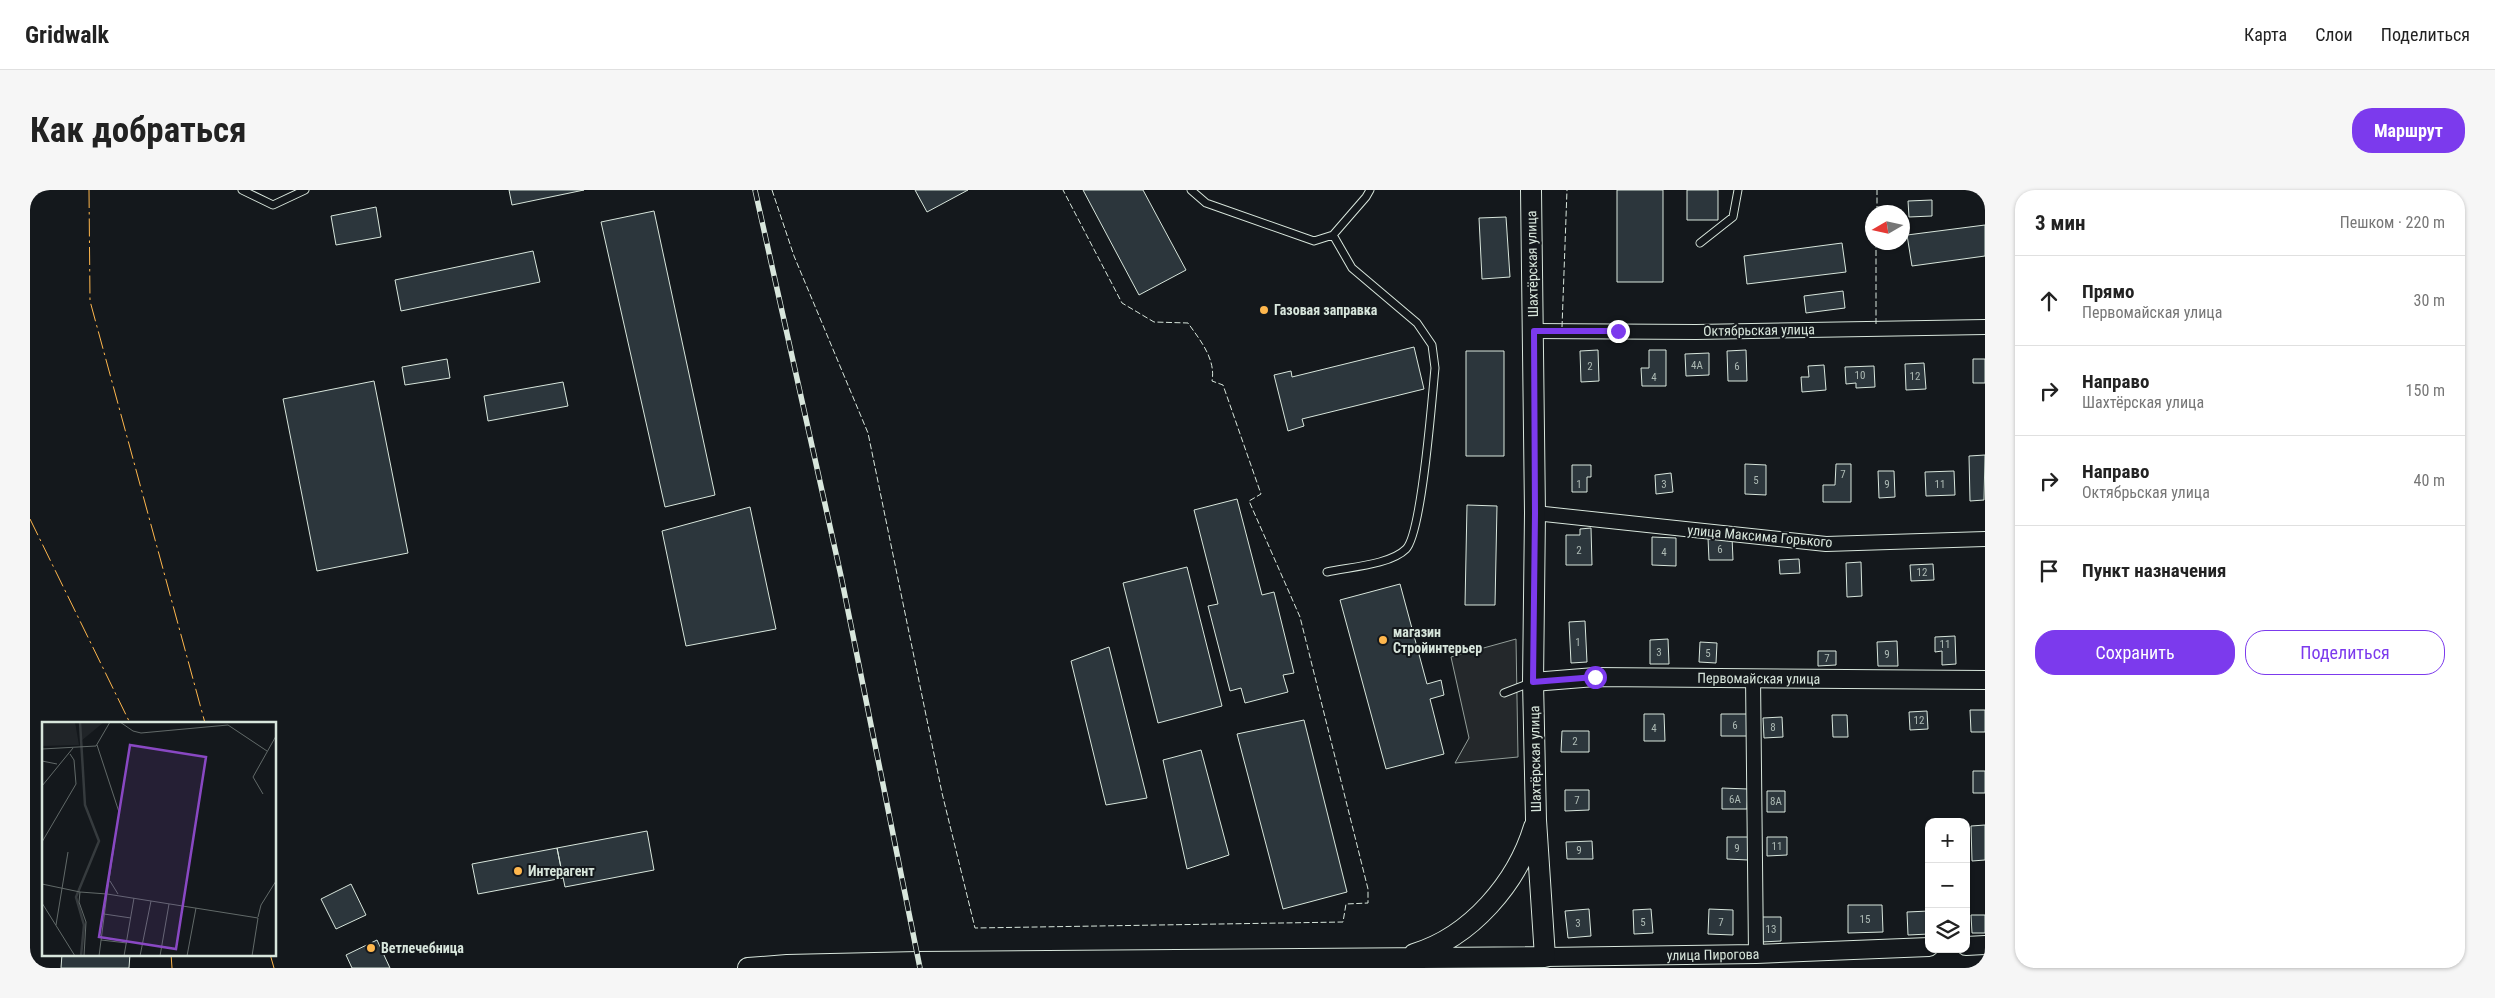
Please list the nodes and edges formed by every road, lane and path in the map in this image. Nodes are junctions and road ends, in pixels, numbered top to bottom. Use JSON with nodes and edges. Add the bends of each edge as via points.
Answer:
{"nodes":[{"id":1,"x":242,"y":190,"type":"edge"},
{"id":2,"x":305,"y":190,"type":"edge"},
{"id":3,"x":1192,"y":190,"type":"edge"},
{"id":4,"x":1370,"y":190,"type":"edge"},
{"id":5,"x":1531,"y":190,"type":"edge"},
{"id":6,"x":1738,"y":190,"type":"edge"},
{"id":7,"x":1333,"y":234,"type":"junction"},
{"id":8,"x":1700,"y":243,"type":"dead end"},
{"id":9,"x":1985,"y":327,"type":"edge"},
{"id":10,"x":1534,"y":331,"type":"junction"},
{"id":11,"x":1535,"y":513,"type":"junction"},
{"id":12,"x":1985,"y":539,"type":"edge"},
{"id":13,"x":1327,"y":572,"type":"dead end"},
{"id":14,"x":1754,"y":677,"type":"junction"},
{"id":15,"x":1985,"y":680,"type":"edge"},
{"id":16,"x":1533,"y":682,"type":"junction"},
{"id":17,"x":1504,"y":693,"type":"dead end"},
{"id":18,"x":1536,"y":820,"type":"junction"},
{"id":19,"x":1985,"y":945,"type":"edge"},
{"id":20,"x":1970,"y":946,"type":"edge"},
{"id":21,"x":1925,"y":947,"type":"edge"},
{"id":22,"x":1756,"y":954,"type":"junction"},
{"id":23,"x":1398,"y":958,"type":"junction"},
{"id":24,"x":1545,"y":963,"type":"edge"},
{"id":25,"x":748,"y":968,"type":"edge"}],
"edges":[{"from":1,"to":2,"type":"lane","via":[[273,205]]},
{"from":3,"to":7,"type":"lane","via":[[1206,203],[1314,241]]},
{"from":4,"to":7,"type":"lane"},
{"from":5,"to":10,"type":"main road","name":"Шахтёрская улица"},
{"from":6,"to":8,"type":"lane","via":[[1733,217]]},
{"from":7,"to":13,"type":"lane","via":[[1352,268],[1417,324],[1432,345],[1435,368],[1419,514],[1408,548],[1393,558]]},
{"from":9,"to":10,"type":"street","name":"Октябрьская улица"},
{"from":10,"to":11,"type":"main road","name":"Шахтёрская улица"},
{"from":11,"to":12,"type":"street","name":"улица Максима Горького","via":[[1826,544]]},
{"from":11,"to":16,"type":"main road","name":"Шахтёрская улица"},
{"from":14,"to":15,"type":"street","name":"Первомайская улица"},
{"from":14,"to":16,"type":"street","name":"Первомайская улица","via":[[1595,677]]},
{"from":14,"to":22,"type":"street"},
{"from":16,"to":17,"type":"lane"},
{"from":16,"to":18,"type":"main road","name":"Шахтёрская улица"},
{"from":18,"to":23,"type":"main road","via":[[1515,870],[1476,918],[1439,943]]},
{"from":18,"to":24,"type":"main road","name":"Шахтёрская улица"},
{"from":19,"to":20,"type":"street"},
{"from":21,"to":22,"type":"street","name":"улица Пирогова"},
{"from":22,"to":24,"type":"street","name":"улица Пирогова"},
{"from":23,"to":24,"type":"main road","name":"улица Пирогова"},
{"from":23,"to":25,"type":"main road","name":"улица Пирогова","via":[[909,962],[787,964]]}]}
